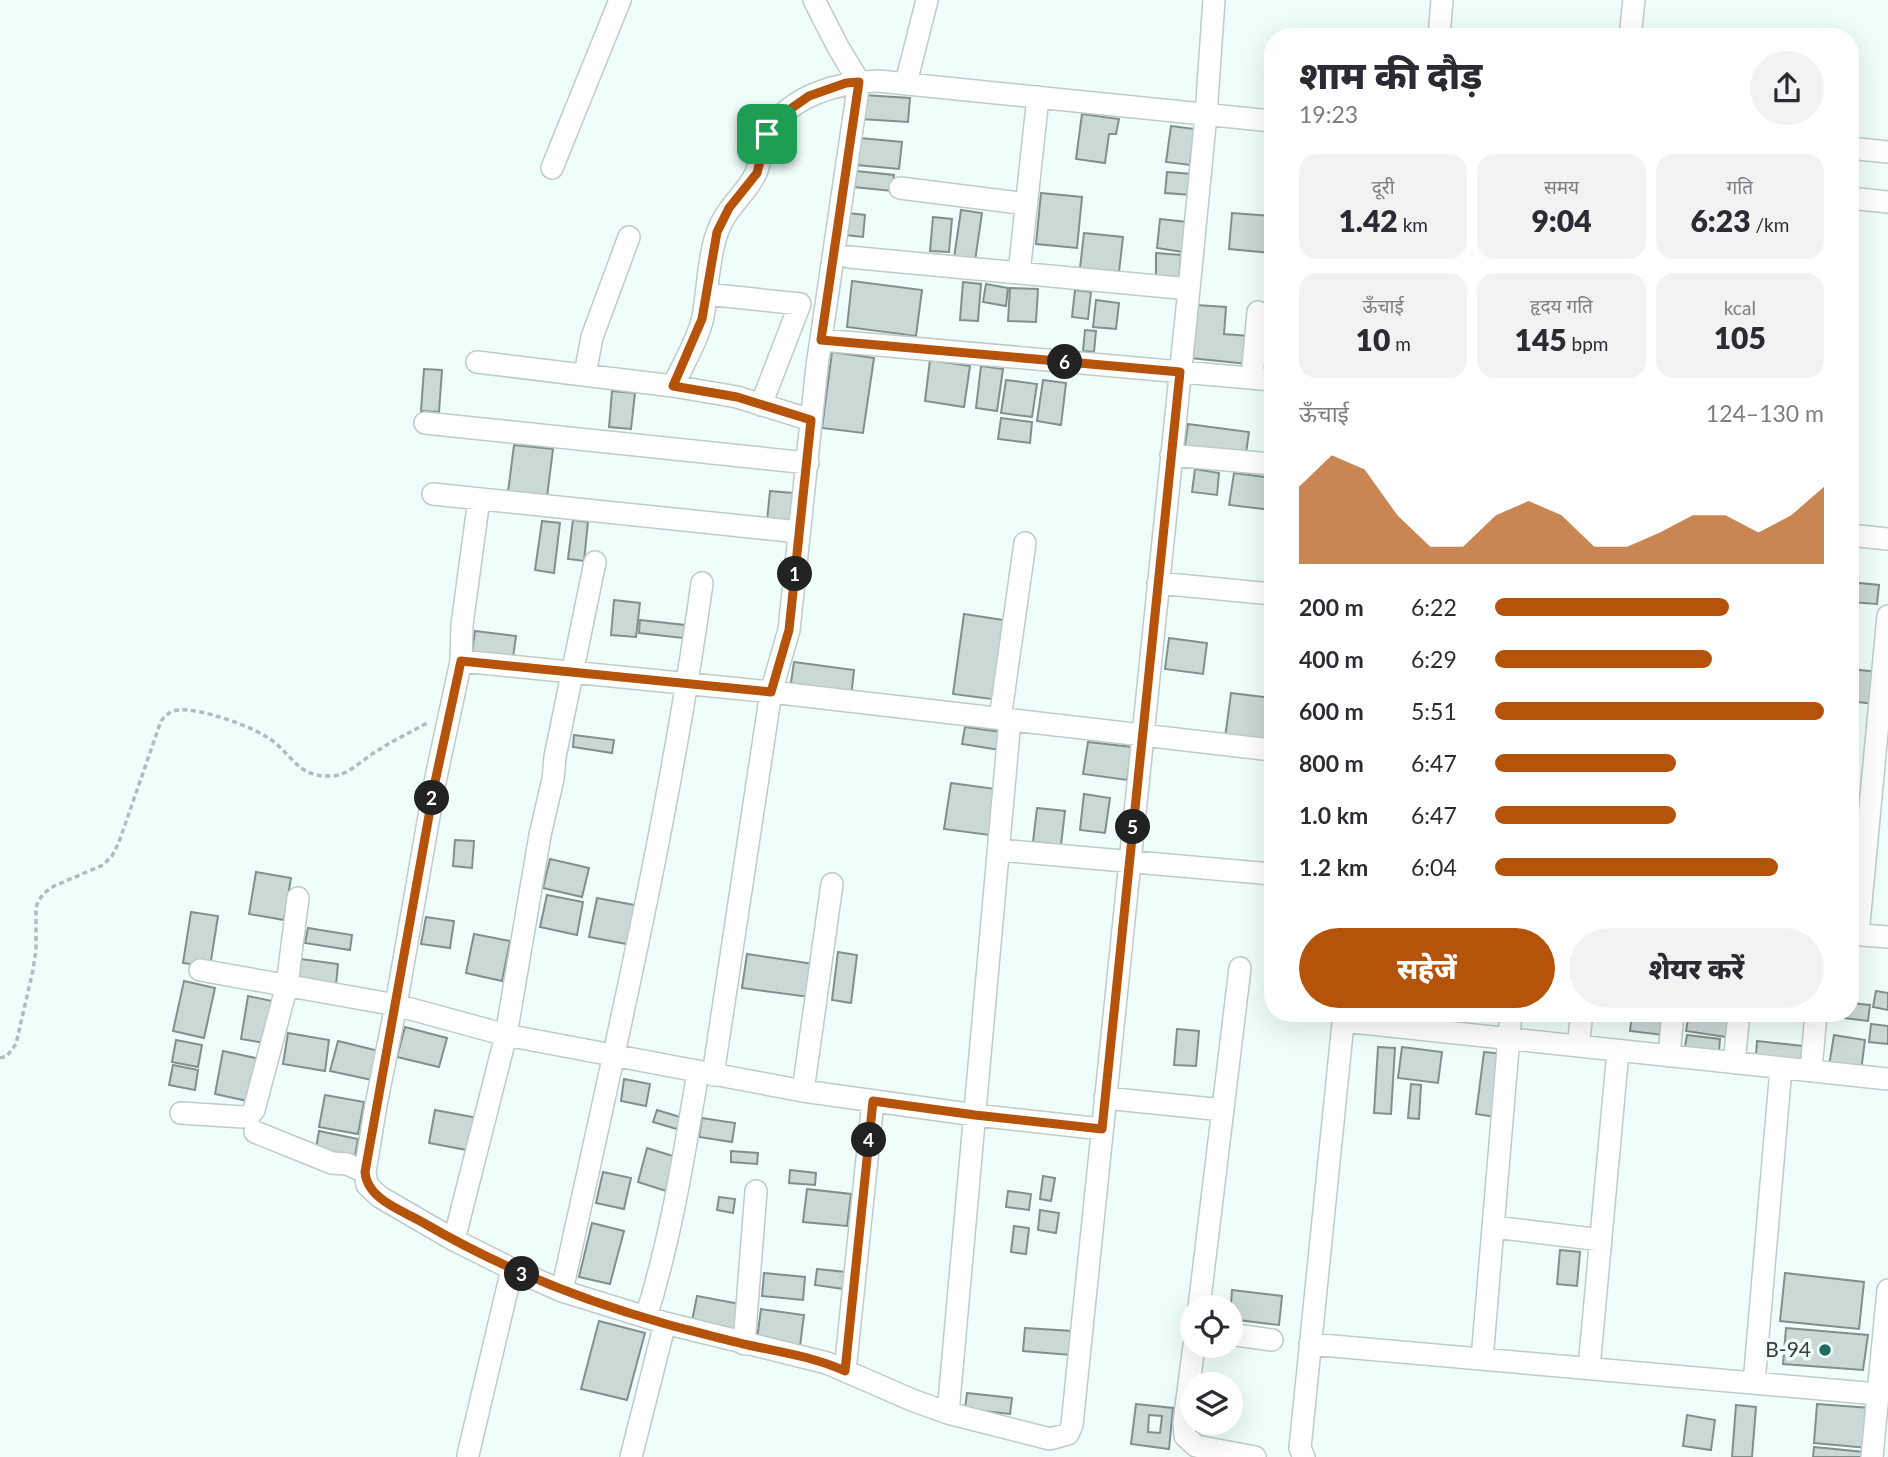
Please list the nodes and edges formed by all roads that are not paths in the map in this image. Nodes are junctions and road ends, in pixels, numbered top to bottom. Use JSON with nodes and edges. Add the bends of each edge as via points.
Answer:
{"nodes":[{"id":1,"x":620,"y":0,"type":"edge"},
{"id":2,"x":814,"y":0,"type":"edge"},
{"id":3,"x":927,"y":0,"type":"edge"},
{"id":4,"x":1214,"y":0,"type":"edge"},
{"id":5,"x":1442,"y":0,"type":"edge"},
{"id":6,"x":1634,"y":0,"type":"edge"},
{"id":7,"x":1439,"y":28,"type":"edge"},
{"id":8,"x":1631,"y":28,"type":"edge"},
{"id":9,"x":859,"y":82,"type":"junction"},
{"id":10,"x":906,"y":83,"type":"junction"},
{"id":11,"x":1038,"y":97,"type":"junction"},
{"id":12,"x":1206,"y":115,"type":"junction"},
{"id":13,"x":1264,"y":120,"type":"edge"},
{"id":14,"x":1859,"y":149,"type":"edge"},
{"id":15,"x":1888,"y":152,"type":"edge"},
{"id":16,"x":552,"y":169,"type":"dead end"},
{"id":17,"x":900,"y":188,"type":"dead end"},
{"id":18,"x":1859,"y":199,"type":"edge"},
{"id":19,"x":1888,"y":202,"type":"edge"},
{"id":20,"x":1027,"y":204,"type":"junction"},
{"id":21,"x":629,"y":237,"type":"dead end"},
{"id":22,"x":849,"y":257,"type":"dead end"},
{"id":23,"x":1019,"y":273,"type":"junction"},
{"id":24,"x":1188,"y":289,"type":"junction"},
{"id":25,"x":706,"y":294,"type":"junction"},
{"id":26,"x":1258,"y":312,"type":"dead end"},
{"id":27,"x":821,"y":340,"type":"junction"},
{"id":28,"x":477,"y":362,"type":"dead end"},
{"id":29,"x":1180,"y":372,"type":"junction"},
{"id":30,"x":585,"y":374,"type":"junction"},
{"id":31,"x":1262,"y":379,"type":"edge"},
{"id":32,"x":673,"y":386,"type":"junction"},
{"id":33,"x":761,"y":405,"type":"junction"},
{"id":34,"x":811,"y":420,"type":"junction"},
{"id":35,"x":425,"y":423,"type":"dead end"},
{"id":36,"x":1171,"y":455,"type":"junction"},
{"id":37,"x":808,"y":463,"type":"junction"},
{"id":38,"x":1264,"y":463,"type":"edge"},
{"id":39,"x":433,"y":494,"type":"dead end"},
{"id":40,"x":479,"y":499,"type":"junction"},
{"id":41,"x":799,"y":532,"type":"junction"},
{"id":42,"x":1859,"y":536,"type":"edge"},
{"id":43,"x":1888,"y":539,"type":"edge"},
{"id":44,"x":1025,"y":543,"type":"dead end"},
{"id":45,"x":595,"y":562,"type":"dead end"},
{"id":46,"x":702,"y":583,"type":"dead end"},
{"id":47,"x":1158,"y":583,"type":"junction"},
{"id":48,"x":1264,"y":593,"type":"edge"},
{"id":49,"x":1888,"y":616,"type":"edge"},
{"id":50,"x":461,"y":661,"type":"junction"},
{"id":51,"x":574,"y":672,"type":"junction"},
{"id":52,"x":688,"y":684,"type":"junction"},
{"id":53,"x":771,"y":692,"type":"junction"},
{"id":54,"x":1005,"y":720,"type":"junction"},
{"id":55,"x":1142,"y":736,"type":"junction"},
{"id":56,"x":1264,"y":749,"type":"edge"},
{"id":57,"x":999,"y":850,"type":"junction"},
{"id":58,"x":1129,"y":861,"type":"junction"},
{"id":59,"x":1264,"y":873,"type":"edge"},
{"id":60,"x":832,"y":884,"type":"dead end"},
{"id":61,"x":1859,"y":887,"type":"edge"},
{"id":62,"x":298,"y":898,"type":"dead end"},
{"id":63,"x":1859,"y":934,"type":"edge"},
{"id":64,"x":1888,"y":937,"type":"edge"},
{"id":65,"x":1240,"y":968,"type":"dead end"},
{"id":66,"x":200,"y":970,"type":"dead end"},
{"id":67,"x":286,"y":985,"type":"junction"},
{"id":68,"x":396,"y":1005,"type":"junction"},
{"id":69,"x":1342,"y":1022,"type":"edge"},
{"id":70,"x":1381,"y":1022,"type":"edge"},
{"id":71,"x":1511,"y":1022,"type":"edge"},
{"id":72,"x":1580,"y":1022,"type":"edge"},
{"id":73,"x":1671,"y":1022,"type":"edge"},
{"id":74,"x":1739,"y":1022,"type":"edge"},
{"id":75,"x":1814,"y":1022,"type":"edge"},
{"id":76,"x":506,"y":1035,"type":"junction"},
{"id":77,"x":1510,"y":1039,"type":"junction"},
{"id":78,"x":1578,"y":1046,"type":"junction"},
{"id":79,"x":1618,"y":1051,"type":"junction"},
{"id":80,"x":614,"y":1054,"type":"junction"},
{"id":81,"x":1669,"y":1056,"type":"junction"},
{"id":82,"x":1734,"y":1063,"type":"junction"},
{"id":83,"x":1781,"y":1068,"type":"junction"},
{"id":84,"x":1811,"y":1071,"type":"junction"},
{"id":85,"x":705,"y":1074,"type":"junction"},
{"id":86,"x":1888,"y":1079,"type":"edge"},
{"id":87,"x":803,"y":1091,"type":"junction"},
{"id":88,"x":1105,"y":1098,"type":"junction"},
{"id":89,"x":873,"y":1101,"type":"junction"},
{"id":90,"x":1223,"y":1110,"type":"junction"},
{"id":91,"x":181,"y":1112,"type":"dead end"},
{"id":92,"x":975,"y":1115,"type":"junction"},
{"id":93,"x":1102,"y":1129,"type":"junction"},
{"id":94,"x":255,"y":1132,"type":"dead end"},
{"id":95,"x":365,"y":1172,"type":"junction"},
{"id":96,"x":756,"y":1191,"type":"dead end"},
{"id":97,"x":1494,"y":1227,"type":"junction"},
{"id":98,"x":454,"y":1240,"type":"junction"},
{"id":99,"x":1601,"y":1240,"type":"junction"},
{"id":100,"x":512,"y":1269,"type":"junction"},
{"id":101,"x":1888,"y":1290,"type":"edge"},
{"id":102,"x":562,"y":1291,"type":"junction"},
{"id":103,"x":1200,"y":1295,"type":"edge"},
{"id":104,"x":655,"y":1320,"type":"junction"},
{"id":105,"x":1243,"y":1336,"type":"edge"},
{"id":106,"x":1272,"y":1340,"type":"dead end"},
{"id":107,"x":744,"y":1344,"type":"junction"},
{"id":108,"x":1310,"y":1344,"type":"junction"},
{"id":109,"x":1192,"y":1358,"type":"edge"},
{"id":110,"x":1482,"y":1359,"type":"junction"},
{"id":111,"x":1589,"y":1368,"type":"junction"},
{"id":112,"x":845,"y":1371,"type":"junction"},
{"id":113,"x":1754,"y":1383,"type":"junction"},
{"id":114,"x":1878,"y":1394,"type":"junction"},
{"id":115,"x":948,"y":1413,"type":"junction"},
{"id":116,"x":468,"y":1455,"type":"dead end"},
{"id":117,"x":631,"y":1457,"type":"edge"},
{"id":118,"x":1255,"y":1457,"type":"edge"},
{"id":119,"x":1304,"y":1457,"type":"edge"},
{"id":120,"x":1872,"y":1457,"type":"edge"}],
"edges":[{"from":1,"to":16,"type":"street"},
{"from":2,"to":9,"type":"street"},
{"from":3,"to":10,"type":"street"},
{"from":4,"to":12,"type":"street"},
{"from":5,"to":7,"type":"street"},
{"from":6,"to":8,"type":"street"},
{"from":9,"to":10,"type":"street"},
{"from":9,"to":25,"type":"street","via":[[809,96],[767,134],[757,173],[729,208],[717,232]]},
{"from":9,"to":27,"type":"street"},
{"from":10,"to":11,"type":"street"},
{"from":11,"to":12,"type":"street"},
{"from":11,"to":20,"type":"street"},
{"from":12,"to":13,"type":"street"},
{"from":12,"to":24,"type":"street"},
{"from":14,"to":15,"type":"street"},
{"from":17,"to":20,"type":"street"},
{"from":18,"to":19,"type":"street"},
{"from":20,"to":23,"type":"street"},
{"from":21,"to":30,"type":"street","via":[[593,337]]},
{"from":22,"to":23,"type":"street"},
{"from":23,"to":24,"type":"street"},
{"from":24,"to":29,"type":"street"},
{"from":25,"to":32,"type":"street","via":[[700,326]]},
{"from":25,"to":33,"type":"street","via":[[800,304]]},
{"from":26,"to":31,"type":"street"},
{"from":27,"to":29,"type":"street"},
{"from":27,"to":34,"type":"street"},
{"from":28,"to":30,"type":"street"},
{"from":29,"to":31,"type":"street"},
{"from":29,"to":36,"type":"street"},
{"from":30,"to":32,"type":"street"},
{"from":32,"to":33,"type":"street"},
{"from":33,"to":34,"type":"street"},
{"from":34,"to":37,"type":"street"},
{"from":35,"to":37,"type":"street"},
{"from":36,"to":38,"type":"street"},
{"from":36,"to":47,"type":"street"},
{"from":37,"to":41,"type":"street"},
{"from":39,"to":40,"type":"street"},
{"from":40,"to":41,"type":"street"},
{"from":40,"to":50,"type":"street"},
{"from":41,"to":53,"type":"street","via":[[789,630]]},
{"from":42,"to":43,"type":"street"},
{"from":44,"to":54,"type":"street"},
{"from":45,"to":51,"type":"street"},
{"from":46,"to":52,"type":"street"},
{"from":47,"to":48,"type":"street"},
{"from":47,"to":55,"type":"street"},
{"from":49,"to":61,"type":"street"},
{"from":50,"to":51,"type":"street"},
{"from":50,"to":68,"type":"street"},
{"from":51,"to":52,"type":"street"},
{"from":51,"to":76,"type":"street"},
{"from":52,"to":53,"type":"street"},
{"from":52,"to":80,"type":"street"},
{"from":53,"to":54,"type":"street"},
{"from":53,"to":85,"type":"street"},
{"from":54,"to":55,"type":"street"},
{"from":54,"to":57,"type":"street"},
{"from":55,"to":56,"type":"street"},
{"from":55,"to":58,"type":"street"},
{"from":57,"to":58,"type":"street"},
{"from":57,"to":92,"type":"street"},
{"from":58,"to":59,"type":"street"},
{"from":58,"to":88,"type":"street"},
{"from":60,"to":87,"type":"street"},
{"from":62,"to":67,"type":"street"},
{"from":63,"to":64,"type":"street"},
{"from":65,"to":90,"type":"street"},
{"from":66,"to":67,"type":"street"},
{"from":67,"to":68,"type":"street"},
{"from":67,"to":91,"type":"street","via":[[252,1113],[243,1117]]},
{"from":68,"to":76,"type":"street"},
{"from":68,"to":95,"type":"street"},
{"from":69,"to":108,"type":"street"},
{"from":70,"to":77,"type":"street"},
{"from":71,"to":77,"type":"street"},
{"from":72,"to":78,"type":"street"},
{"from":73,"to":81,"type":"street"},
{"from":74,"to":82,"type":"street"},
{"from":75,"to":84,"type":"street"},
{"from":76,"to":80,"type":"street"},
{"from":76,"to":98,"type":"street"},
{"from":77,"to":78,"type":"street"},
{"from":77,"to":97,"type":"street"},
{"from":78,"to":79,"type":"street"},
{"from":79,"to":81,"type":"street"},
{"from":79,"to":99,"type":"street"},
{"from":80,"to":85,"type":"street"},
{"from":80,"to":102,"type":"street"},
{"from":81,"to":82,"type":"street"},
{"from":82,"to":83,"type":"street"},
{"from":83,"to":84,"type":"street"},
{"from":83,"to":113,"type":"street"},
{"from":84,"to":86,"type":"street"},
{"from":85,"to":87,"type":"street"},
{"from":85,"to":104,"type":"street","via":[[662,1256]]},
{"from":87,"to":89,"type":"street"},
{"from":88,"to":90,"type":"street"},
{"from":88,"to":93,"type":"street"},
{"from":89,"to":92,"type":"street"},
{"from":89,"to":112,"type":"street"},
{"from":90,"to":103,"type":"street"},
{"from":92,"to":93,"type":"street"},
{"from":92,"to":115,"type":"street"},
{"from":93,"to":115,"type":"street","via":[[1068,1434],[1050,1439]]},
{"from":94,"to":95,"type":"street"},
{"from":95,"to":98,"type":"street","via":[[367,1185],[380,1198]]},
{"from":96,"to":107,"type":"street"},
{"from":97,"to":99,"type":"street"},
{"from":97,"to":110,"type":"street"},
{"from":98,"to":100,"type":"street"},
{"from":99,"to":111,"type":"street"},
{"from":100,"to":102,"type":"street"},
{"from":100,"to":116,"type":"street"},
{"from":101,"to":114,"type":"street"},
{"from":102,"to":104,"type":"street"},
{"from":104,"to":107,"type":"street"},
{"from":104,"to":117,"type":"street"},
{"from":105,"to":106,"type":"street"},
{"from":107,"to":112,"type":"street","via":[[811,1358]]},
{"from":108,"to":110,"type":"street"},
{"from":108,"to":119,"type":"street","via":[[1300,1447]]},
{"from":109,"to":118,"type":"street","via":[[1185,1436],[1196,1446]]},
{"from":110,"to":111,"type":"street"},
{"from":111,"to":113,"type":"street"},
{"from":112,"to":115,"type":"street"},
{"from":113,"to":114,"type":"street"},
{"from":114,"to":120,"type":"street"}]}
